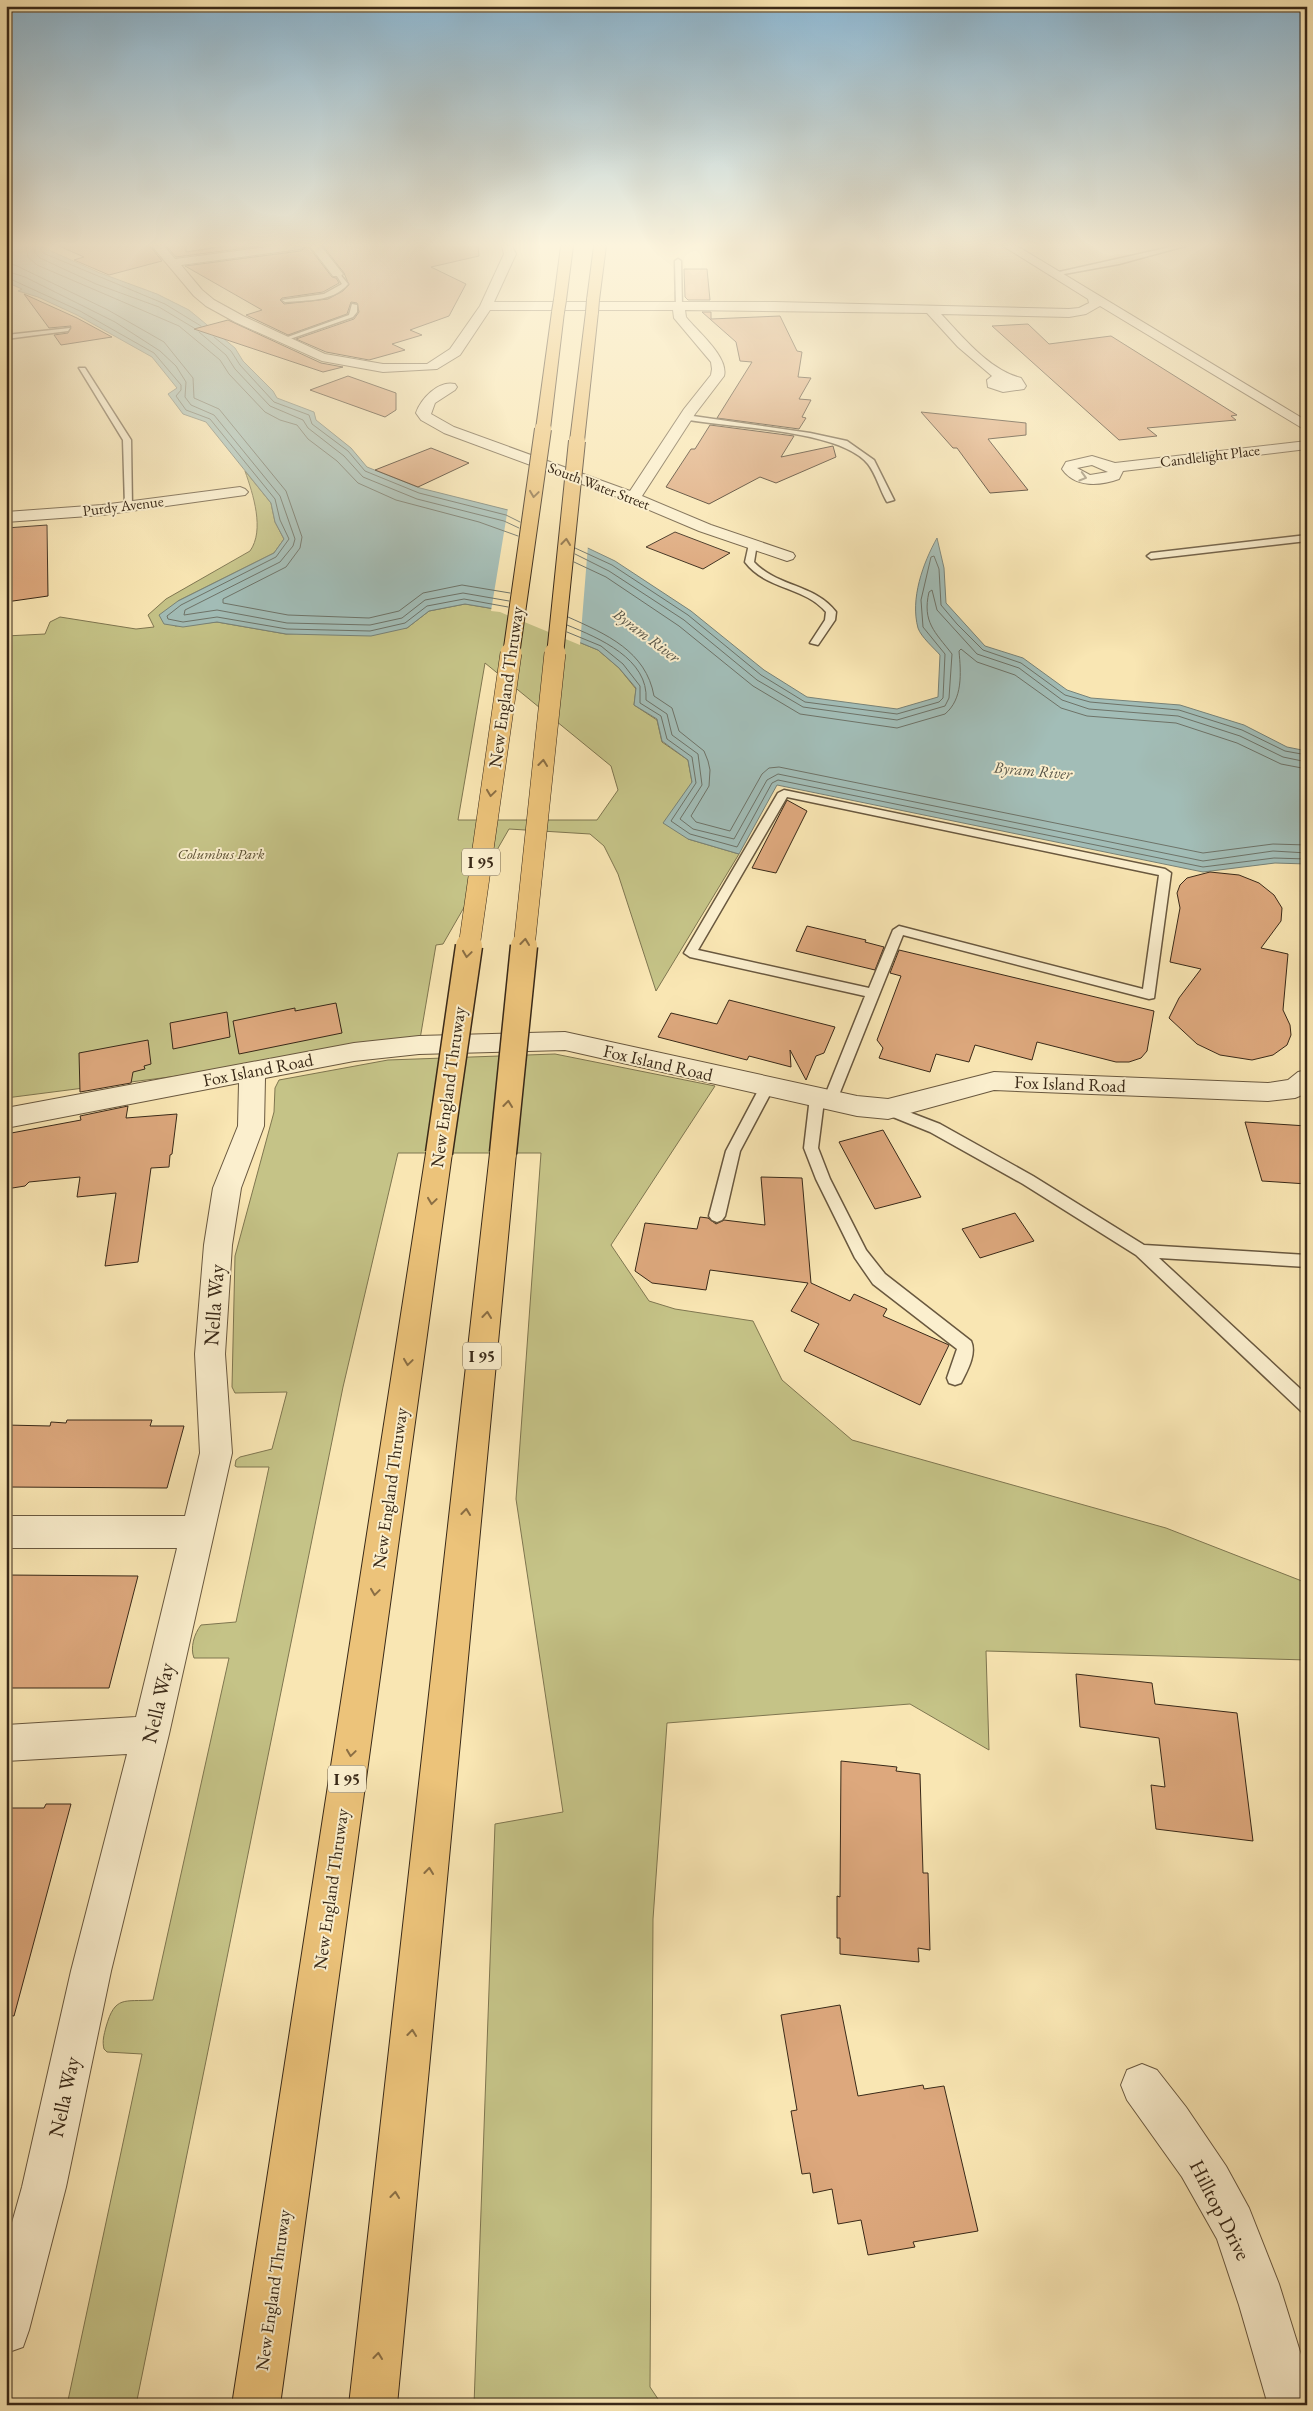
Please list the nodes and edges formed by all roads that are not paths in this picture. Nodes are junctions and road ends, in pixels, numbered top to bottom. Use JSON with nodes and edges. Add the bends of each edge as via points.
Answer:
{"nodes":[{"id":1,"x":329,"y":359,"type":"edge"},
{"id":2,"x":443,"y":359,"type":"edge"},
{"id":3,"x":456,"y":359,"type":"edge"},
{"id":4,"x":552,"y":359,"type":"edge"},
{"id":5,"x":587,"y":359,"type":"edge"},
{"id":6,"x":714,"y":359,"type":"edge"},
{"id":7,"x":979,"y":359,"type":"edge"},
{"id":8,"x":1194,"y":359,"type":"edge"},
{"id":9,"x":428,"y":367,"type":"junction"},
{"id":10,"x":384,"y":368,"type":"junction"},
{"id":11,"x":82,"y":370,"type":"dead end"},
{"id":12,"x":1002,"y":378,"type":"dead end"},
{"id":13,"x":425,"y":404,"type":"junction"},
{"id":14,"x":686,"y":417,"type":"junction"},
{"id":15,"x":1307,"y":426,"type":"edge"},
{"id":16,"x":1307,"y":445,"type":"edge"},
{"id":17,"x":1113,"y":468,"type":"dead end"},
{"id":18,"x":240,"y":492,"type":"dead end"},
{"id":19,"x":633,"y":498,"type":"junction"},
{"id":20,"x":890,"y":500,"type":"dead end"},
{"id":21,"x":129,"y":506,"type":"junction"},
{"id":22,"x":6,"y":517,"type":"edge"},
{"id":23,"x":1307,"y":538,"type":"edge"},
{"id":24,"x":753,"y":544,"type":"junction"},
{"id":25,"x":787,"y":556,"type":"dead end"},
{"id":26,"x":1151,"y":556,"type":"dead end"},
{"id":27,"x":815,"y":643,"type":"dead end"},
{"id":28,"x":873,"y":993,"type":"junction"},
{"id":29,"x":252,"y":1070,"type":"junction"},
{"id":30,"x":1307,"y":1079,"type":"edge"},
{"id":31,"x":767,"y":1087,"type":"junction"},
{"id":32,"x":823,"y":1099,"type":"junction"},
{"id":33,"x":888,"y":1109,"type":"junction"},
{"id":34,"x":6,"y":1118,"type":"edge"},
{"id":35,"x":717,"y":1216,"type":"dead end"},
{"id":36,"x":1141,"y":1251,"type":"junction"},
{"id":37,"x":1307,"y":1261,"type":"edge"},
{"id":38,"x":955,"y":1378,"type":"dead end"},
{"id":39,"x":1307,"y":1406,"type":"edge"},
{"id":40,"x":6,"y":1532,"type":"edge"},
{"id":41,"x":198,"y":1532,"type":"junction"},
{"id":42,"x":151,"y":1734,"type":"junction"},
{"id":43,"x":6,"y":1743,"type":"edge"},
{"id":44,"x":1142,"y":2085,"type":"dead end"},
{"id":45,"x":6,"y":2330,"type":"edge"},
{"id":46,"x":256,"y":2405,"type":"edge"},
{"id":47,"x":373,"y":2405,"type":"edge"},
{"id":48,"x":1292,"y":2405,"type":"edge"}],
"edges":[{"from":1,"to":10,"type":"street"},
{"from":2,"to":9,"type":"street"},
{"from":3,"to":9,"type":"street","via":[[456,367]]},
{"from":4,"to":46,"type":"highway","name":"New England Thruway","number":"I 95","one_way":true,"bridge":true},
{"from":47,"to":5,"type":"highway","number":"I 95","one_way":true,"bridge":true},
{"from":6,"to":14,"type":"street","via":[[719,369],[717,376]]},
{"from":7,"to":12,"type":"street"},
{"from":8,"to":15,"type":"street"},
{"from":9,"to":10,"type":"street"},
{"from":9,"to":10,"type":"street","via":[[410,373],[407,381]]},
{"from":11,"to":21,"type":"lane","via":[[127,440]]},
{"from":13,"to":13,"type":"street","name":"South Water Street","via":[[420,390],[457,385],[439,393]]},
{"from":13,"to":19,"type":"street","name":"South Water Street","via":[[423,413],[426,418],[449,430]]},
{"from":14,"to":19,"type":"street"},
{"from":14,"to":20,"type":"lane","via":[[844,443],[871,462]]},
{"from":16,"to":17,"type":"street","name":"Candlelight Place"},
{"from":18,"to":21,"type":"street","name":"Purdy Avenue"},
{"from":19,"to":24,"type":"street","name":"South Water Street"},
{"from":21,"to":22,"type":"street","name":"Purdy Avenue"},
{"from":23,"to":26,"type":"lane"},
{"from":24,"to":25,"type":"street","name":"South Water Street"},
{"from":24,"to":27,"type":"lane","via":[[749,562],[758,574],[827,605],[831,612],[830,620]]},
{"from":28,"to":28,"type":"lane","via":[[690,954],[784,794],[1166,873],[1148,995],[899,930]]},
{"from":28,"to":32,"type":"lane"},
{"from":29,"to":31,"type":"street","name":"Fox Island Road","via":[[354,1052],[419,1045],[565,1041]]},
{"from":29,"to":34,"type":"street","name":"Fox Island Road"},
{"from":29,"to":41,"type":"street","name":"Nella Way","via":[[251,1126],[227,1188],[218,1245],[210,1354],[216,1454]]},
{"from":30,"to":33,"type":"street","name":"Fox Island Road","via":[[1295,1089],[1268,1092],[994,1081]]},
{"from":31,"to":32,"type":"street","name":"Fox Island Road"},
{"from":31,"to":35,"type":"lane","via":[[733,1151]]},
{"from":32,"to":33,"type":"street","name":"Fox Island Road"},
{"from":32,"to":38,"type":"lane","via":[[811,1148],[860,1254],[879,1279],[965,1346]]},
{"from":33,"to":36,"type":"lane","via":[[935,1128],[1028,1180]]},
{"from":36,"to":37,"type":"lane"},
{"from":36,"to":39,"type":"lane"},
{"from":40,"to":41,"type":"street"},
{"from":41,"to":42,"type":"street","name":"Nella Way"},
{"from":42,"to":43,"type":"street"},
{"from":42,"to":45,"type":"street","name":"Nella Way","via":[[91,1971],[44,2187]]},
{"from":44,"to":48,"type":"street","name":"Hilltop Drive","via":[[1186,2143],[1242,2245]]}]}
